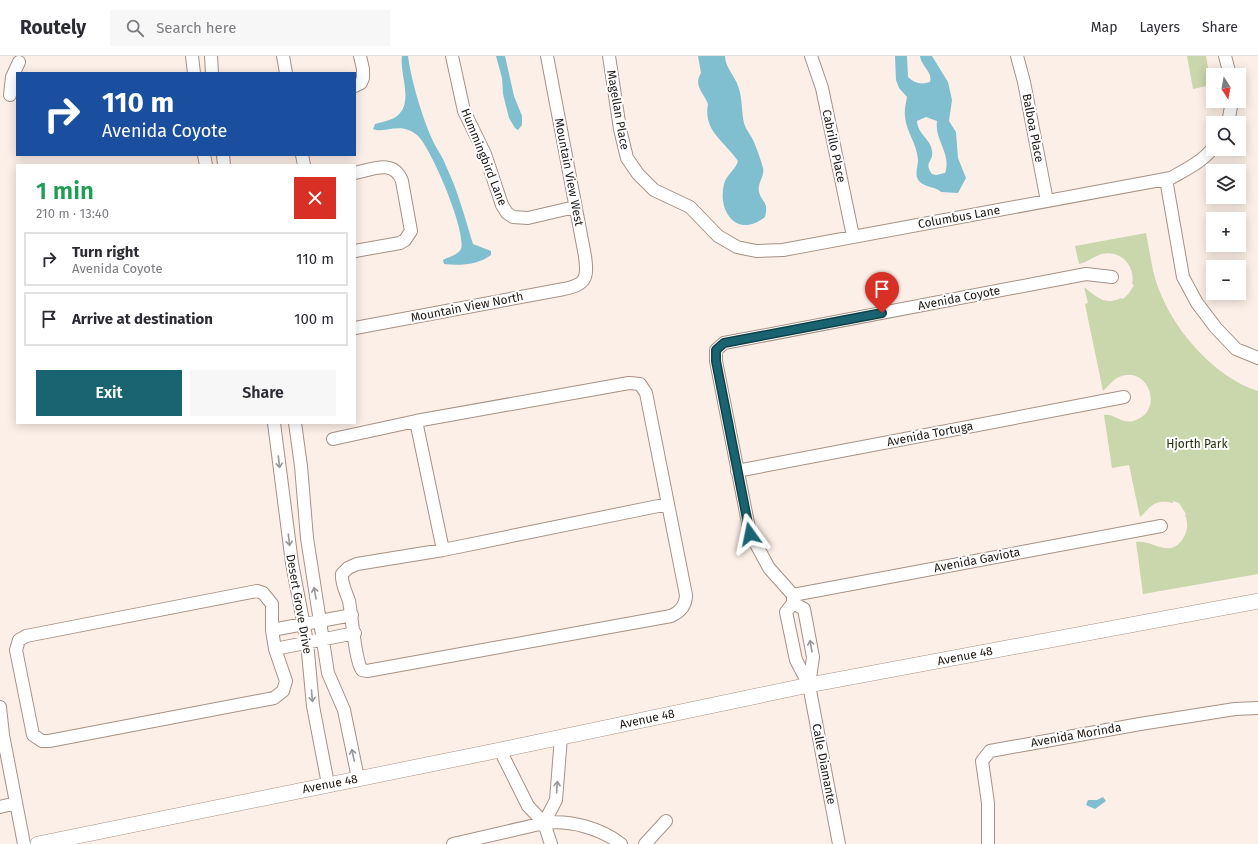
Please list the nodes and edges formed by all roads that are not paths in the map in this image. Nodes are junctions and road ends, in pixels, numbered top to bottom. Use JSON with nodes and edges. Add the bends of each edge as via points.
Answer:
{"nodes":[{"id":1,"x":192,"y":56,"type":"edge"},
{"id":2,"x":211,"y":56,"type":"edge"},
{"id":3,"x":283,"y":56,"type":"edge"},
{"id":4,"x":360,"y":56,"type":"edge"},
{"id":5,"x":452,"y":56,"type":"edge"},
{"id":6,"x":547,"y":56,"type":"edge"},
{"id":7,"x":609,"y":56,"type":"edge"},
{"id":8,"x":811,"y":56,"type":"edge"},
{"id":9,"x":1017,"y":56,"type":"edge"},
{"id":10,"x":1225,"y":56,"type":"edge"},
{"id":11,"x":19,"y":62,"type":"dead end"},
{"id":12,"x":1228,"y":68,"type":"edge"},
{"id":13,"x":194,"y":72,"type":"edge"},
{"id":14,"x":212,"y":72,"type":"edge"},
{"id":15,"x":286,"y":72,"type":"edge"},
{"id":16,"x":12,"y":77,"type":"junction"},
{"id":17,"x":0,"y":80,"type":"edge"},
{"id":18,"x":356,"y":86,"type":"edge"},
{"id":19,"x":10,"y":95,"type":"dead end"},
{"id":20,"x":1206,"y":155,"type":"edge"},
{"id":21,"x":356,"y":173,"type":"edge"},
{"id":22,"x":1166,"y":179,"type":"junction"},
{"id":23,"x":1047,"y":201,"type":"junction"},
{"id":24,"x":576,"y":207,"type":"junction"},
{"id":25,"x":704,"y":220,"type":"joint"},
{"id":26,"x":853,"y":236,"type":"junction"},
{"id":27,"x":356,"y":251,"type":"edge"},
{"id":28,"x":1112,"y":277,"type":"dead end"},
{"id":29,"x":579,"y":285,"type":"joint"},
{"id":30,"x":356,"y":328,"type":"edge"},
{"id":31,"x":1258,"y":358,"type":"edge"},
{"id":32,"x":1124,"y":397,"type":"dead end"},
{"id":33,"x":416,"y":421,"type":"junction"},
{"id":34,"x":274,"y":424,"type":"edge"},
{"id":35,"x":295,"y":424,"type":"edge"},
{"id":36,"x":332,"y":439,"type":"dead end"},
{"id":37,"x":737,"y":471,"type":"junction"},
{"id":38,"x":668,"y":504,"type":"junction"},
{"id":39,"x":1161,"y":526,"type":"dead end"},
{"id":40,"x":443,"y":550,"type":"junction"},
{"id":41,"x":793,"y":599,"type":"junction"},
{"id":42,"x":1258,"y":601,"type":"edge"},
{"id":43,"x":352,"y":615,"type":"junction"},
{"id":44,"x":319,"y":621,"type":"junction"},
{"id":45,"x":304,"y":624,"type":"junction"},
{"id":46,"x":272,"y":630,"type":"junction"},
{"id":47,"x":355,"y":633,"type":"junction"},
{"id":48,"x":323,"y":639,"type":"junction"},
{"id":49,"x":307,"y":642,"type":"junction"},
{"id":50,"x":275,"y":648,"type":"junction"},
{"id":51,"x":328,"y":673,"type":"junction"},
{"id":52,"x":311,"y":676,"type":"junction"},
{"id":53,"x":809,"y":685,"type":"junction"},
{"id":54,"x":0,"y":707,"type":"edge"},
{"id":55,"x":1258,"y":708,"type":"edge"},
{"id":56,"x":561,"y":737,"type":"junction"},
{"id":57,"x":500,"y":750,"type":"junction"},
{"id":58,"x":358,"y":778,"type":"junction"},
{"id":59,"x":328,"y":784,"type":"junction"},
{"id":60,"x":16,"y":803,"type":"junction"},
{"id":61,"x":0,"y":806,"type":"edge"},
{"id":62,"x":666,"y":821,"type":"dead end"},
{"id":63,"x":544,"y":823,"type":"junction"},
{"id":64,"x":24,"y":844,"type":"edge"},
{"id":65,"x":38,"y":844,"type":"edge"},
{"id":66,"x":453,"y":844,"type":"edge"},
{"id":67,"x":551,"y":844,"type":"edge"},
{"id":68,"x":621,"y":844,"type":"edge"},
{"id":69,"x":645,"y":844,"type":"edge"},
{"id":70,"x":839,"y":844,"type":"edge"},
{"id":71,"x":988,"y":844,"type":"edge"}],
"edges":[{"from":1,"to":13,"type":"street"},
{"from":2,"to":14,"type":"street"},
{"from":3,"to":15,"type":"street"},
{"from":4,"to":18,"type":"street","via":[[363,78]]},
{"from":5,"to":24,"type":"street","name":"Hummingbird Lane","via":[[464,111],[485,154],[507,213],[512,217],[528,218]]},
{"from":6,"to":24,"type":"street","name":"Mountain View West"},
{"from":7,"to":25,"type":"street","name":"Magellan Place","via":[[627,158],[654,190],[690,207]]},
{"from":8,"to":26,"type":"street","name":"Cabrillo Place","via":[[822,88]]},
{"from":9,"to":23,"type":"street","name":"Balboa Place"},
{"from":10,"to":12,"type":"street"},
{"from":11,"to":16,"type":"street"},
{"from":16,"to":17,"type":"street"},
{"from":16,"to":19,"type":"street"},
{"from":20,"to":22,"type":"street","name":"Columbus Lane","via":[[1189,168]]},
{"from":21,"to":27,"type":"street","via":[[386,167],[396,170],[402,181],[411,231],[406,240],[400,243]]},
{"from":22,"to":23,"type":"street","name":"Columbus Lane"},
{"from":22,"to":31,"type":"street","via":[[1183,277],[1196,303],[1236,349]]},
{"from":23,"to":26,"type":"street","name":"Columbus Lane"},
{"from":24,"to":29,"type":"street","name":"Mountain View West","via":[[586,266],[584,282]]},
{"from":25,"to":26,"type":"street","name":"Columbus Lane","via":[[718,236],[737,246],[756,250],[783,250]]},
{"from":28,"to":37,"type":"street","name":"Avenida Coyote","via":[[1086,274],[724,343],[716,350],[716,361]]},
{"from":29,"to":30,"type":"street","name":"Mountain View North"},
{"from":32,"to":37,"type":"street","name":"Avenida Tortuga"},
{"from":33,"to":36,"type":"street"},
{"from":33,"to":38,"type":"street","via":[[629,383],[640,384],[646,393]]},
{"from":33,"to":40,"type":"street"},
{"from":34,"to":45,"type":"street","name":"Desert Grove Drive","one_way":true,"via":[[292,563]]},
{"from":44,"to":35,"type":"street","name":"Desert Grove Drive","one_way":true},
{"from":37,"to":41,"type":"street","via":[[750,534],[769,568]]},
{"from":38,"to":40,"type":"street"},
{"from":38,"to":47,"type":"street","via":[[686,595],[685,605],[671,616],[375,671],[362,670],[359,666]]},
{"from":39,"to":41,"type":"street","name":"Avenida Gaviota"},
{"from":40,"to":43,"type":"street","via":[[357,564],[348,568],[342,578]]},
{"from":41,"to":53,"type":"street","via":[[786,612],[796,660]]},
{"from":53,"to":41,"type":"street","one_way":true,"via":[[813,657],[804,609]]},
{"from":42,"to":53,"type":"main road","name":"Avenue 48"},
{"from":43,"to":44,"type":"street"},
{"from":43,"to":47,"type":"street"},
{"from":44,"to":45,"type":"street"},
{"from":44,"to":48,"type":"street","name":"Desert Grove Drive"},
{"from":45,"to":46,"type":"street"},
{"from":45,"to":49,"type":"street","name":"Desert Grove Drive"},
{"from":46,"to":50,"type":"street"},
{"from":46,"to":50,"type":"street","via":[[272,604],[263,592],[257,591],[26,636],[19,640],[16,650],[33,735],[42,741],[49,741],[274,698],[283,691],[286,681]]},
{"from":47,"to":48,"type":"street"},
{"from":48,"to":49,"type":"street"},
{"from":48,"to":51,"type":"street","name":"Desert Grove Drive"},
{"from":49,"to":50,"type":"street"},
{"from":49,"to":52,"type":"street","name":"Desert Grove Drive"},
{"from":51,"to":52,"type":"street"},
{"from":58,"to":51,"type":"street","name":"Desert Grove Drive","one_way":true,"via":[[344,710]]},
{"from":52,"to":59,"type":"street","name":"Desert Grove Drive","one_way":true,"via":[[313,706]]},
{"from":53,"to":56,"type":"main road","name":"Avenue 48"},
{"from":53,"to":70,"type":"street","name":"Calle Diamante"},
{"from":54,"to":60,"type":"street"},
{"from":55,"to":71,"type":"street","name":"Avenida Morinda","via":[[1234,709],[1140,724],[990,751],[982,761],[988,803]]},
{"from":56,"to":57,"type":"main road","name":"Avenue 48"},
{"from":63,"to":56,"type":"street","one_way":true,"via":[[556,800]]},
{"from":57,"to":58,"type":"main road","name":"Avenue 48"},
{"from":57,"to":63,"type":"street","via":[[528,806]]},
{"from":58,"to":59,"type":"main road","name":"Avenue 48"},
{"from":59,"to":65,"type":"main road","name":"Avenue 48"},
{"from":60,"to":61,"type":"street"},
{"from":60,"to":64,"type":"street"},
{"from":62,"to":69,"type":"street"},
{"from":63,"to":66,"type":"street"},
{"from":63,"to":67,"type":"street"},
{"from":63,"to":68,"type":"street","via":[[559,821],[583,827],[608,834]]}]}
